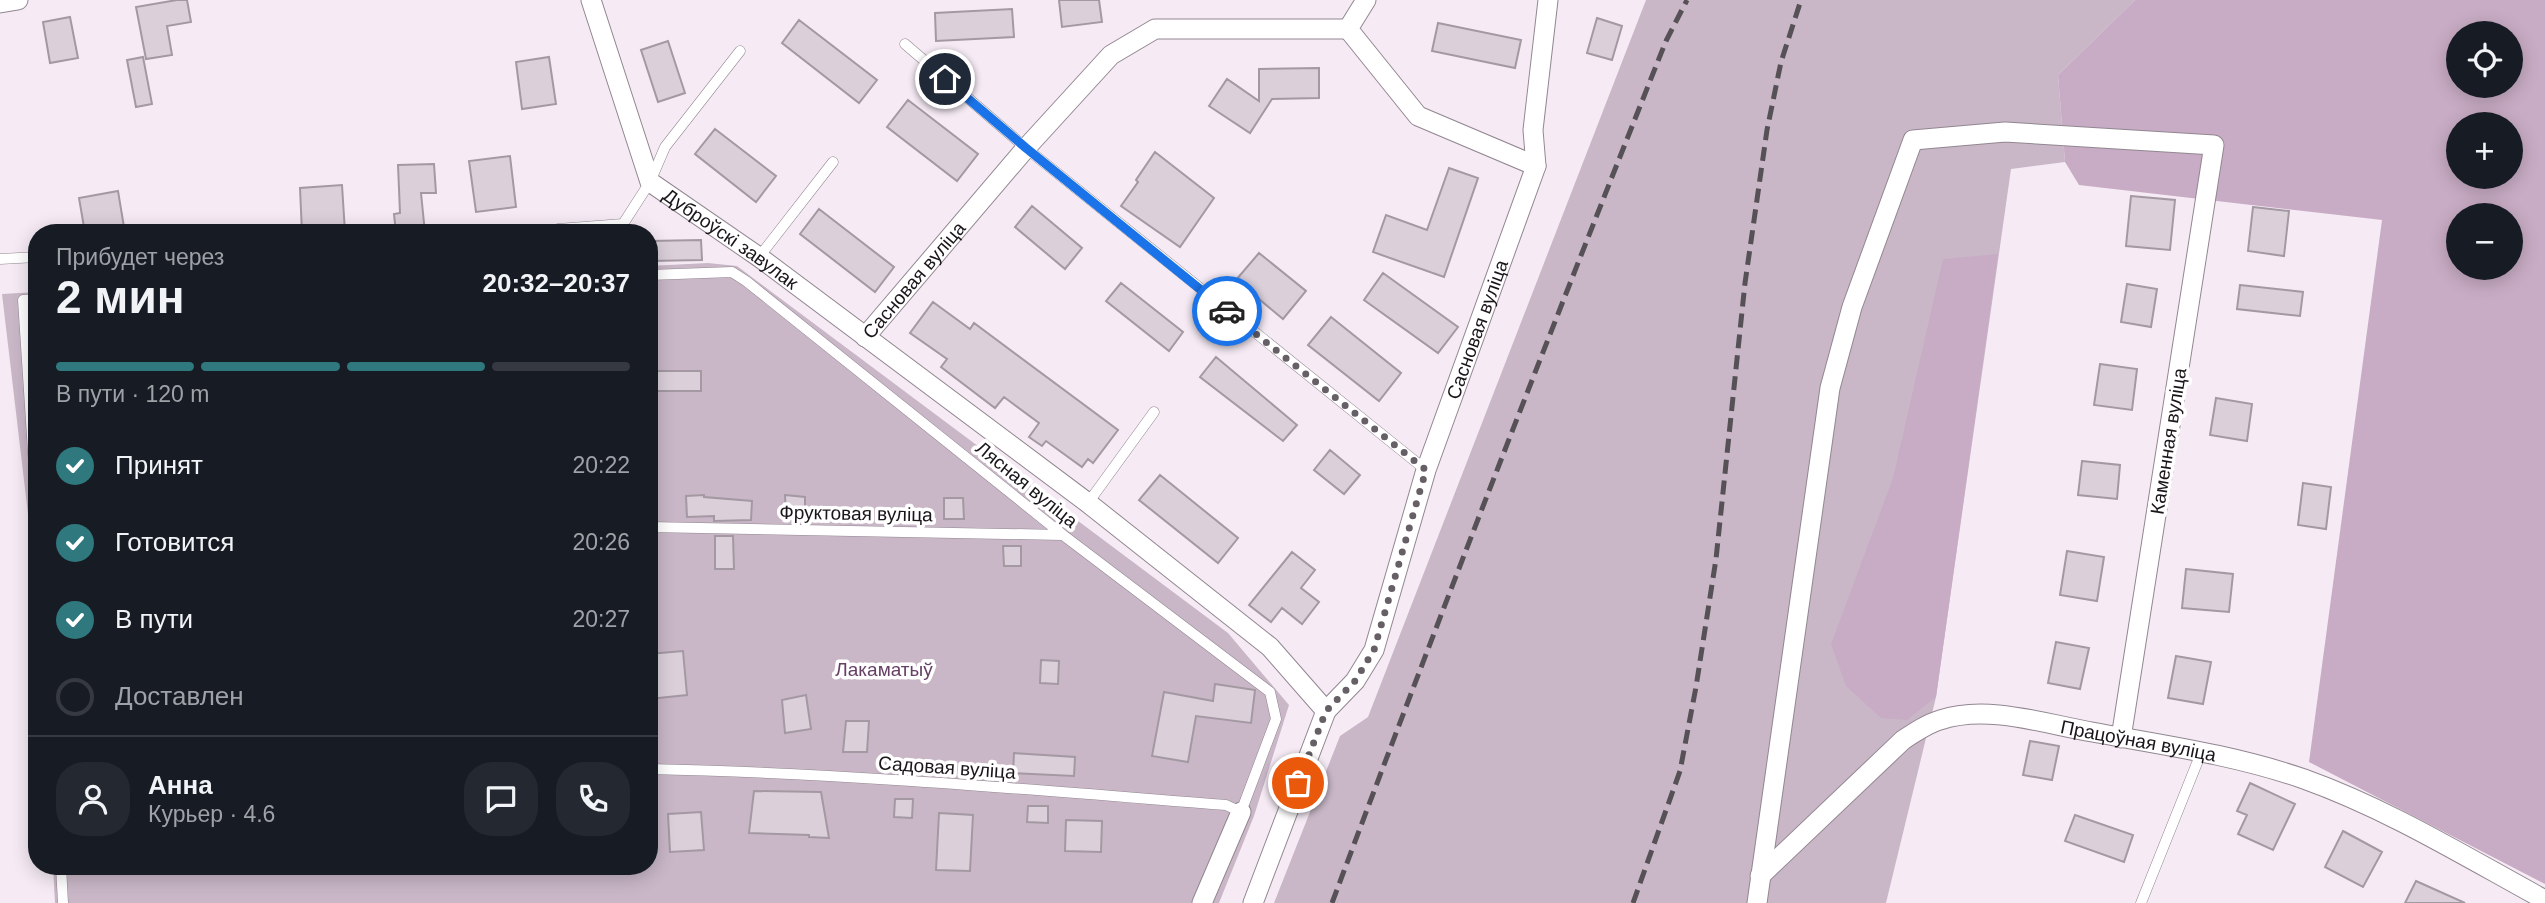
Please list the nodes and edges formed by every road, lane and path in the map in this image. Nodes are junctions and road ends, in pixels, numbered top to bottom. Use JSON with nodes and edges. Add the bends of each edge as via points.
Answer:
{"nodes":[{"id":1,"x":18,"y":0,"type":"edge"},
{"id":2,"x":591,"y":0,"type":"edge"},
{"id":3,"x":1366,"y":0,"type":"edge"},
{"id":4,"x":1548,"y":0,"type":"edge"},
{"id":5,"x":0,"y":3,"type":"edge"},
{"id":6,"x":1348,"y":29,"type":"junction"},
{"id":7,"x":905,"y":44,"type":"dead end"},
{"id":8,"x":740,"y":51,"type":"dead end"},
{"id":9,"x":1026,"y":148,"type":"junction"},
{"id":10,"x":833,"y":162,"type":"dead end"},
{"id":11,"x":1535,"y":166,"type":"junction"},
{"id":12,"x":650,"y":182,"type":"junction"},
{"id":13,"x":623,"y":224,"type":"edge"},
{"id":14,"x":28,"y":257,"type":"edge"},
{"id":15,"x":759,"y":257,"type":"junction"},
{"id":16,"x":0,"y":259,"type":"edge"},
{"id":17,"x":658,"y":275,"type":"edge"},
{"id":18,"x":28,"y":300,"type":"edge"},
{"id":19,"x":865,"y":337,"type":"junction"},
{"id":20,"x":28,"y":376,"type":"edge"},
{"id":21,"x":1154,"y":412,"type":"dead end"},
{"id":22,"x":1426,"y":470,"type":"junction"},
{"id":23,"x":1088,"y":503,"type":"junction"},
{"id":24,"x":658,"y":527,"type":"edge"},
{"id":25,"x":1063,"y":535,"type":"junction"},
{"id":26,"x":1326,"y":711,"type":"junction"},
{"id":27,"x":2121,"y":738,"type":"junction"},
{"id":28,"x":2201,"y":753,"type":"junction"},
{"id":29,"x":658,"y":769,"type":"edge"},
{"id":30,"x":1241,"y":812,"type":"junction"},
{"id":31,"x":61,"y":875,"type":"edge"},
{"id":32,"x":1760,"y":876,"type":"junction"},
{"id":33,"x":2545,"y":900,"type":"edge"},
{"id":34,"x":63,"y":903,"type":"edge"},
{"id":35,"x":1202,"y":903,"type":"edge"},
{"id":36,"x":1253,"y":903,"type":"edge"},
{"id":37,"x":1757,"y":903,"type":"edge"},
{"id":38,"x":2141,"y":903,"type":"edge"}],
"edges":[{"from":1,"to":5,"type":"street"},
{"from":2,"to":12,"type":"street","name":"Дуброўскі завулак"},
{"from":3,"to":6,"type":"street"},
{"from":4,"to":11,"type":"street","via":[[1533,130]]},
{"from":6,"to":9,"type":"street","name":"Сасновая вуліца","via":[[1154,29],[1111,55]]},
{"from":6,"to":11,"type":"street","via":[[1418,116]]},
{"from":7,"to":9,"type":"lane"},
{"from":8,"to":12,"type":"lane","via":[[665,147]]},
{"from":9,"to":19,"type":"street","name":"Сасновая вуліца"},
{"from":9,"to":22,"type":"lane"},
{"from":10,"to":15,"type":"lane"},
{"from":11,"to":22,"type":"street","name":"Сасновая вуліца"},
{"from":12,"to":13,"type":"lane"},
{"from":12,"to":15,"type":"street","name":"Дуброўскі завулак"},
{"from":14,"to":16,"type":"lane"},
{"from":15,"to":19,"type":"street","name":"Дуброўскі завулак"},
{"from":17,"to":25,"type":"lane","name":"Лясная вуліца","via":[[732,272]]},
{"from":18,"to":20,"type":"lane","via":[[23,300]]},
{"from":19,"to":23,"type":"street","name":"Сасновая вуліца"},
{"from":21,"to":23,"type":"lane"},
{"from":22,"to":26,"type":"street","name":"Сасновая вуліца","via":[[1374,650],[1355,681]]},
{"from":23,"to":26,"type":"street","name":"Сасновая вуліца","via":[[1270,647]]},
{"from":24,"to":25,"type":"lane","name":"Фруктовая вуліца"},
{"from":25,"to":30,"type":"lane","name":"Лясная вуліца","via":[[1270,692],[1276,719]]},
{"from":26,"to":36,"type":"street","name":"Сасновая вуліца"},
{"from":27,"to":28,"type":"street","name":"Працоўная вуліца"},
{"from":27,"to":32,"type":"street","name":"Працоўная вуліца","via":[[1998,716],[1941,719],[1903,740]]},
{"from":27,"to":32,"type":"street","name":"Каменная вуліца","via":[[2214,145],[2005,132],[1913,140],[1852,307],[1830,388]]},
{"from":28,"to":33,"type":"street","name":"Працоўная вуліца","via":[[2271,768],[2341,794]]},
{"from":28,"to":38,"type":"lane"},
{"from":29,"to":30,"type":"lane","name":"Садовая вуліца","via":[[1226,804]]},
{"from":30,"to":35,"type":"street"},
{"from":31,"to":34,"type":"lane"},
{"from":32,"to":37,"type":"street"}]}
